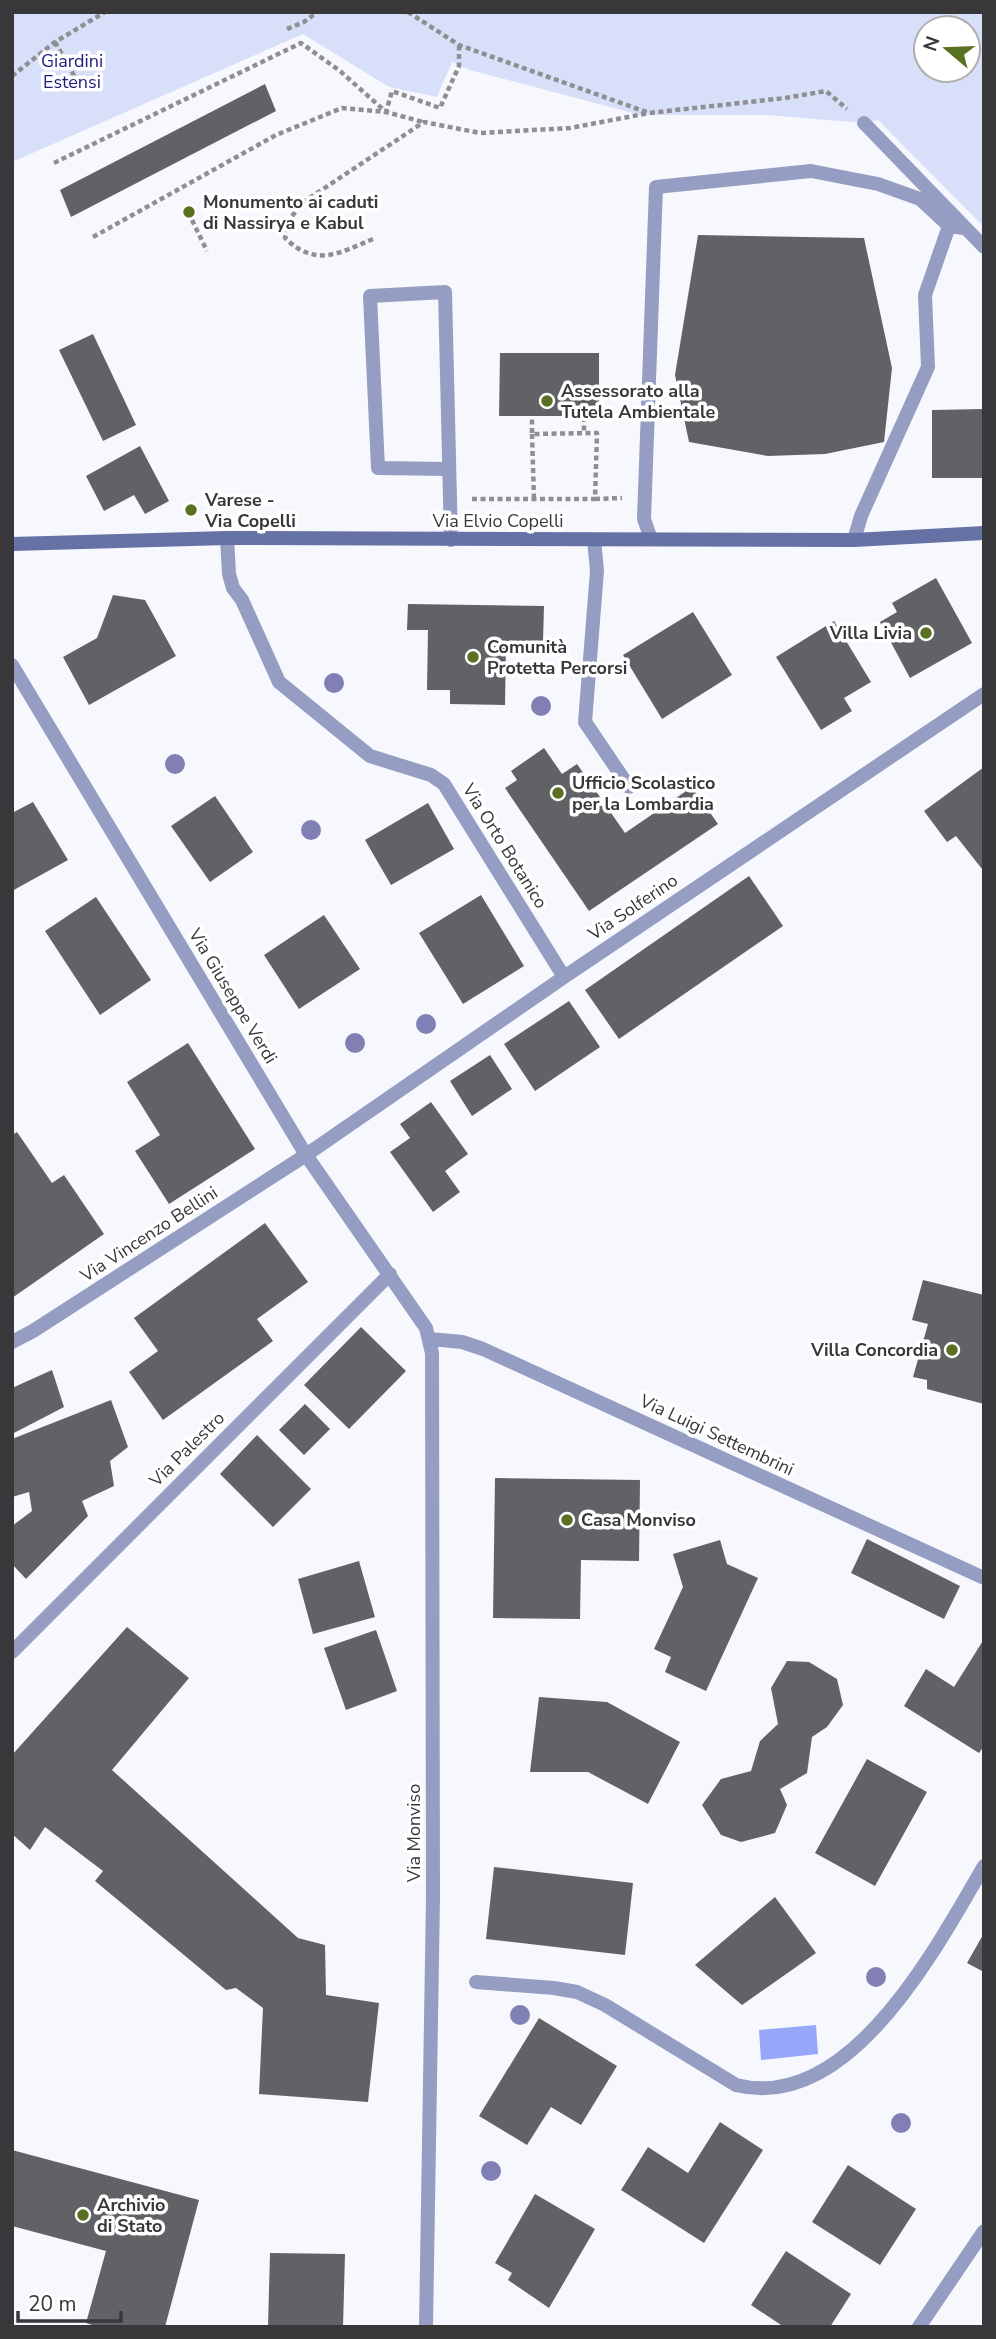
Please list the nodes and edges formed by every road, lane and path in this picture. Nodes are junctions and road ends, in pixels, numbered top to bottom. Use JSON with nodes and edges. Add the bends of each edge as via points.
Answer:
{"nodes":[{"id":1,"x":105,"y":12,"type":"edge"},
{"id":2,"x":317,"y":12,"type":"edge"},
{"id":3,"x":408,"y":12,"type":"edge"},
{"id":4,"x":287,"y":29,"type":"dead end"},
{"id":5,"x":55,"y":42,"type":"junction"},
{"id":6,"x":459,"y":45,"type":"junction"},
{"id":7,"x":12,"y":76,"type":"edge"},
{"id":8,"x":77,"y":80,"type":"dead end"},
{"id":9,"x":386,"y":112,"type":"junction"},
{"id":10,"x":649,"y":113,"type":"junction"},
{"id":11,"x":424,"y":122,"type":"junction"},
{"id":12,"x":864,"y":123,"type":"joint"},
{"id":13,"x":54,"y":163,"type":"dead end"},
{"id":14,"x":192,"y":220,"type":"dead end"},
{"id":15,"x":949,"y":226,"type":"junction"},
{"id":16,"x":964,"y":228,"type":"junction"},
{"id":17,"x":93,"y":237,"type":"dead end"},
{"id":18,"x":373,"y":239,"type":"dead end"},
{"id":19,"x":984,"y":247,"type":"edge"},
{"id":20,"x":207,"y":251,"type":"dead end"},
{"id":21,"x":531,"y":416,"type":"dead end"},
{"id":22,"x":584,"y":417,"type":"dead end"},
{"id":23,"x":584,"y":433,"type":"junction"},
{"id":24,"x":532,"y":434,"type":"junction"},
{"id":25,"x":449,"y":469,"type":"junction"},
{"id":26,"x":450,"y":499,"type":"junction"},
{"id":27,"x":534,"y":499,"type":"junction"},
{"id":28,"x":984,"y":533,"type":"edge"},
{"id":29,"x":227,"y":538,"type":"junction"},
{"id":30,"x":652,"y":539,"type":"junction"},
{"id":31,"x":451,"y":540,"type":"junction"},
{"id":32,"x":594,"y":540,"type":"junction"},
{"id":33,"x":854,"y":540,"type":"junction"},
{"id":34,"x":12,"y":544,"type":"edge"},
{"id":35,"x":12,"y":665,"type":"edge"},
{"id":36,"x":984,"y":694,"type":"edge"},
{"id":37,"x":629,"y":787,"type":"dead end"},
{"id":38,"x":564,"y":977,"type":"junction"},
{"id":39,"x":306,"y":1155,"type":"junction"},
{"id":40,"x":390,"y":1274,"type":"junction"},
{"id":41,"x":430,"y":1339,"type":"junction"},
{"id":42,"x":12,"y":1342,"type":"edge"},
{"id":43,"x":984,"y":1578,"type":"edge"},
{"id":44,"x":12,"y":1652,"type":"edge"},
{"id":45,"x":984,"y":1866,"type":"edge"},
{"id":46,"x":476,"y":1982,"type":"dead end"},
{"id":47,"x":984,"y":2231,"type":"edge"},
{"id":48,"x":426,"y":2327,"type":"edge"},
{"id":49,"x":919,"y":2327,"type":"edge"}],
"edges":[{"from":1,"to":5,"type":"path"},
{"from":2,"to":4,"type":"path"},
{"from":3,"to":6,"type":"path"},
{"from":5,"to":7,"type":"path"},
{"from":5,"to":8,"type":"path"},
{"from":6,"to":9,"type":"path","via":[[459,66],[440,108],[392,91]]},
{"from":6,"to":10,"type":"path"},
{"from":9,"to":11,"type":"path"},
{"from":9,"to":13,"type":"path","via":[[301,43]]},
{"from":9,"to":17,"type":"path","via":[[342,108],[276,135]]},
{"from":10,"to":11,"type":"path","via":[[570,128],[480,133]]},
{"from":10,"to":12,"type":"path","via":[[826,91]]},
{"from":11,"to":18,"type":"path","via":[[302,203],[290,219],[285,238],[315,257]]},
{"from":12,"to":16,"type":"street"},
{"from":14,"to":20,"type":"path"},
{"from":15,"to":16,"type":"street"},
{"from":15,"to":30,"type":"street","via":[[920,199],[878,184],[811,171],[656,187],[644,519]]},
{"from":15,"to":33,"type":"street","via":[[925,295],[928,367]]},
{"from":16,"to":19,"type":"street"},
{"from":21,"to":24,"type":"path"},
{"from":22,"to":23,"type":"path"},
{"from":23,"to":24,"type":"path"},
{"from":23,"to":27,"type":"path","via":[[597,433],[595,499]]},
{"from":24,"to":27,"type":"path"},
{"from":25,"to":25,"type":"street","via":[[446,292],[370,296],[378,468]]},
{"from":25,"to":26,"type":"street"},
{"from":26,"to":27,"type":"path"},
{"from":26,"to":31,"type":"street"},
{"from":28,"to":33,"type":"main road","name":"Via Elvio Copelli"},
{"from":29,"to":31,"type":"main road","name":"Via Elvio Copelli"},
{"from":29,"to":34,"type":"main road","name":"Via Elvio Copelli"},
{"from":29,"to":38,"type":"street","name":"Via Orto Botanico","via":[[233,588],[279,682],[370,756],[431,775],[444,784]]},
{"from":30,"to":32,"type":"main road","name":"Via Elvio Copelli"},
{"from":30,"to":33,"type":"main road","name":"Via Elvio Copelli"},
{"from":31,"to":32,"type":"main road","name":"Via Elvio Copelli"},
{"from":32,"to":37,"type":"street","via":[[597,571],[585,722]]},
{"from":35,"to":39,"type":"street","name":"Via Giuseppe Verdi"},
{"from":36,"to":38,"type":"street","name":"Via Solferino"},
{"from":38,"to":39,"type":"street","name":"Via Solferino"},
{"from":39,"to":40,"type":"street","name":"Via Giuseppe Verdi"},
{"from":39,"to":42,"type":"street","name":"Via Vincenzo Bellini"},
{"from":40,"to":41,"type":"street","name":"Via Giuseppe Verdi"},
{"from":40,"to":44,"type":"street","name":"Via Palestro"},
{"from":41,"to":43,"type":"street","name":"Via Luigi Settembrini","via":[[484,1349]]},
{"from":41,"to":48,"type":"street","name":"Via Monviso","via":[[433,1897]]},
{"from":45,"to":46,"type":"street","via":[[931,1956],[884,2017],[826,2070],[785,2085],[736,2085],[577,1992]]},
{"from":47,"to":49,"type":"street"}]}
